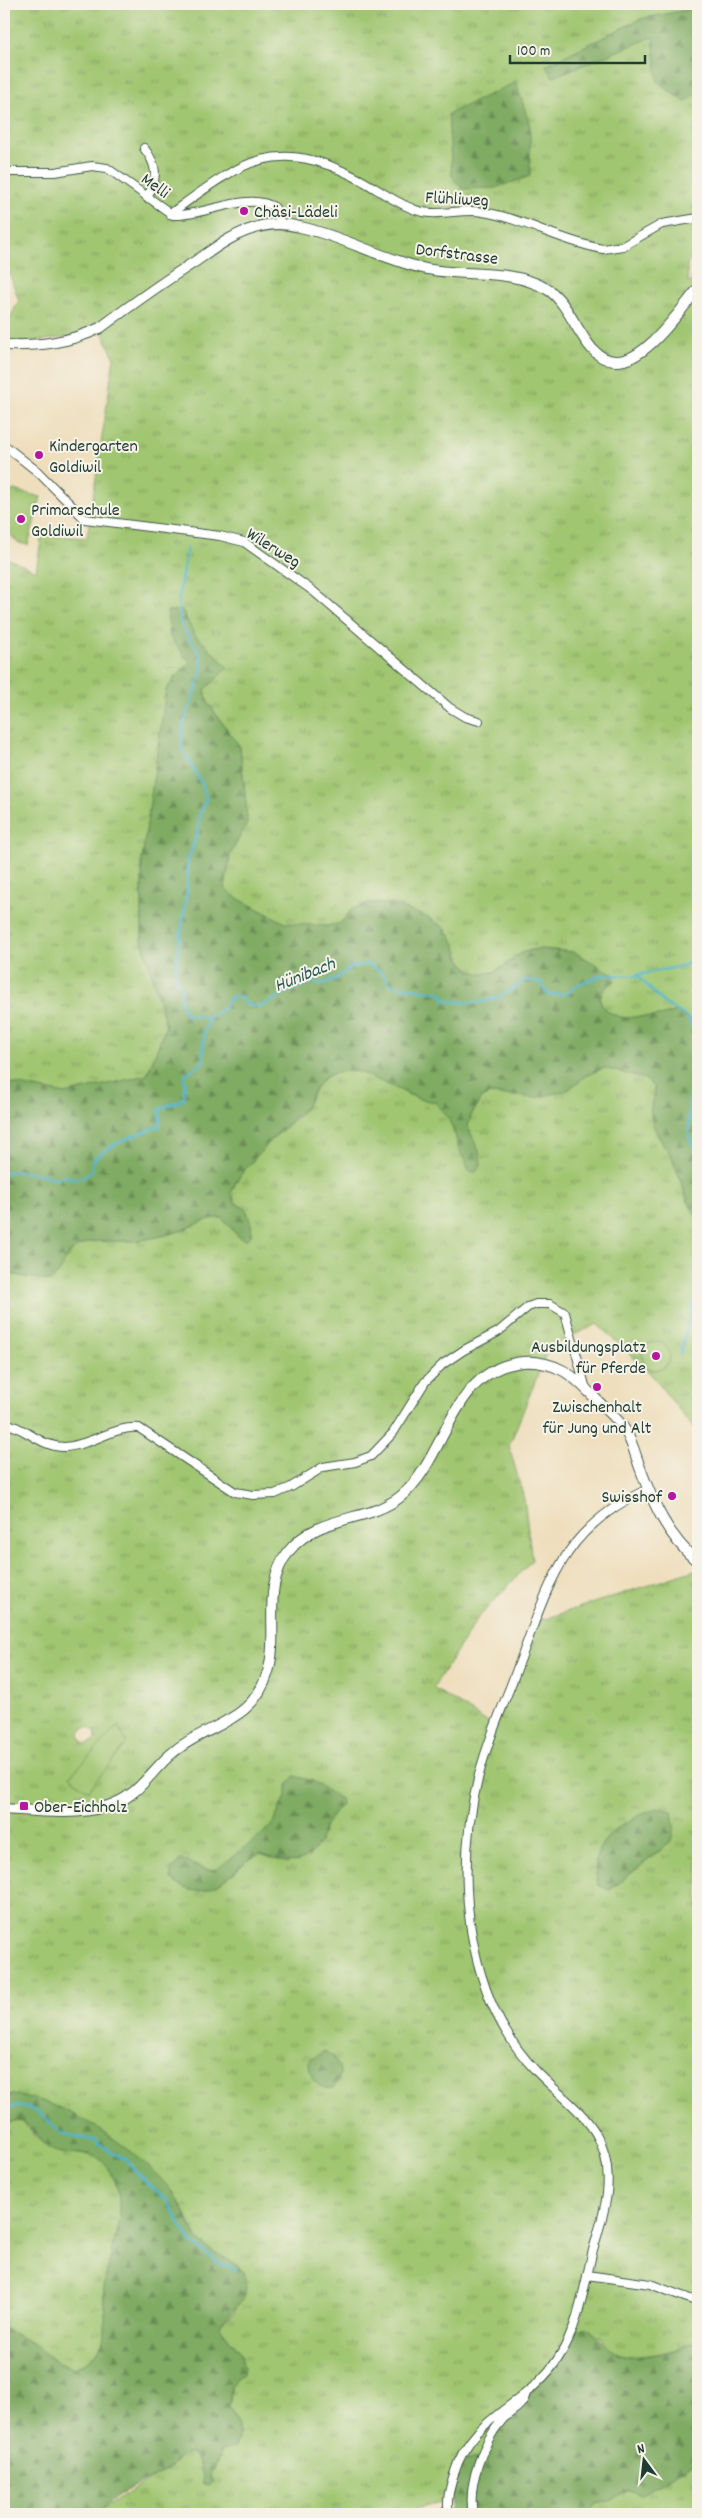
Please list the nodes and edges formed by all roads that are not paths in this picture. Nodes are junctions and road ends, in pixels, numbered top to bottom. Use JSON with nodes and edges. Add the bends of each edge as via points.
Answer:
{"nodes":[{"id":1,"x":144,"y":148,"type":"dead end"},
{"id":2,"x":4,"y":172,"type":"edge"},
{"id":3,"x":147,"y":198,"type":"junction"},
{"id":4,"x":170,"y":214,"type":"junction"},
{"id":5,"x":698,"y":218,"type":"edge"},
{"id":6,"x":281,"y":224,"type":"junction"},
{"id":7,"x":698,"y":289,"type":"edge"},
{"id":8,"x":4,"y":345,"type":"edge"},
{"id":9,"x":4,"y":445,"type":"edge"},
{"id":10,"x":479,"y":721,"type":"dead end"},
{"id":11,"x":586,"y":1389,"type":"junction"},
{"id":12,"x":4,"y":1423,"type":"edge"},
{"id":13,"x":648,"y":1490,"type":"junction"},
{"id":14,"x":698,"y":1562,"type":"edge"},
{"id":15,"x":4,"y":1809,"type":"edge"},
{"id":16,"x":587,"y":2275,"type":"junction"},
{"id":17,"x":698,"y":2302,"type":"edge"},
{"id":18,"x":527,"y":2392,"type":"junction"},
{"id":19,"x":449,"y":2514,"type":"edge"},
{"id":20,"x":473,"y":2514,"type":"edge"}],
"edges":[{"from":1,"to":3,"type":"street","via":[[156,169]]},
{"from":2,"to":3,"type":"street","name":"Melli","via":[[55,172],[100,166],[113,171]]},
{"from":3,"to":4,"type":"street","name":"Melli"},
{"from":4,"to":5,"type":"street","name":"Flühliweg","via":[[245,165],[292,156],[331,165],[420,212],[483,212],[603,249],[623,246],[662,224]]},
{"from":4,"to":6,"type":"street","name":"Melli","via":[[198,214],[236,204],[257,203],[275,208]]},
{"from":6,"to":7,"type":"street","name":"Dorfstrasse","via":[[311,230],[423,268],[504,275],[532,282],[557,297],[594,351],[612,361],[630,359],[643,351]]},
{"from":6,"to":8,"type":"street","name":"Dorfstrasse","via":[[255,228],[233,237],[85,335],[52,344]]},
{"from":9,"to":10,"type":"street","name":"Wilerweg","via":[[38,472],[85,520],[151,526],[244,542],[314,591],[450,708]]},
{"from":11,"to":12,"type":"street","via":[[568,1321],[562,1310],[546,1303],[532,1305],[507,1326],[443,1364],[424,1382],[393,1433],[371,1456],[322,1467],[275,1494],[235,1492],[139,1428],[126,1428],[87,1443],[64,1447],[43,1442]]},
{"from":11,"to":13,"type":"street","via":[[623,1427]]},
{"from":11,"to":15,"type":"street","via":[[564,1371],[537,1362],[512,1364],[484,1377],[468,1392],[412,1484],[399,1498],[316,1529],[289,1551],[274,1584],[269,1670],[257,1696],[240,1714],[175,1750],[142,1786],[118,1803],[92,1810]]},
{"from":13,"to":14,"type":"street","via":[[668,1530]]},
{"from":13,"to":16,"type":"street","via":[[617,1504],[588,1527],[560,1564],[494,1730],[480,1772],[468,1834],[467,1881],[472,1936],[491,2004],[528,2062],[580,2111],[593,2129],[605,2158],[607,2192]]},
{"from":16,"to":17,"type":"street","via":[[650,2284]]},
{"from":16,"to":18,"type":"street","via":[[566,2346],[547,2374]]},
{"from":18,"to":19,"type":"street","via":[[482,2426],[462,2450],[448,2496]]},
{"from":18,"to":20,"type":"street","via":[[522,2404],[503,2420],[486,2447],[472,2488]]}]}
